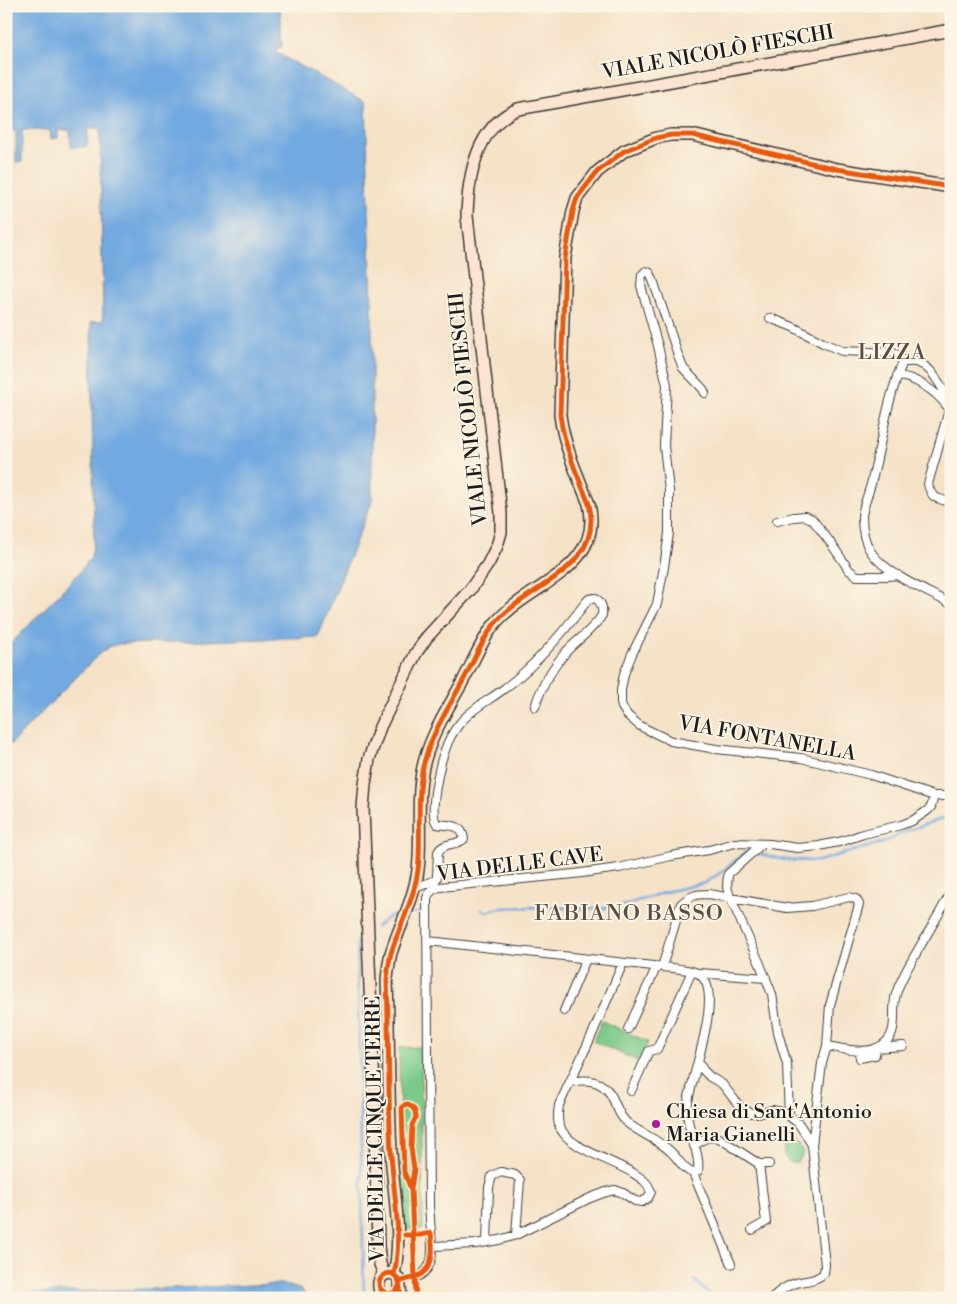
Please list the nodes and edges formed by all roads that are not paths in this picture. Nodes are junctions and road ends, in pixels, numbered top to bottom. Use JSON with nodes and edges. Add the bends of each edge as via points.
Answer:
{"nodes":[{"id":1,"x":951,"y":30,"type":"edge"},
{"id":2,"x":951,"y":187,"type":"edge"},
{"id":3,"x":770,"y":318,"type":"dead end"},
{"id":4,"x":903,"y":362,"type":"junction"},
{"id":5,"x":897,"y":376,"type":"junction"},
{"id":6,"x":705,"y":393,"type":"dead end"},
{"id":7,"x":949,"y":410,"type":"junction"},
{"id":8,"x":946,"y":501,"type":"dead end"},
{"id":9,"x":777,"y":521,"type":"dead end"},
{"id":10,"x":898,"y":575,"type":"junction"},
{"id":11,"x":951,"y":604,"type":"edge"},
{"id":12,"x":535,"y":708,"type":"dead end"},
{"id":13,"x":934,"y":796,"type":"junction"},
{"id":14,"x":951,"y":796,"type":"edge"},
{"id":15,"x":759,"y":846,"type":"junction"},
{"id":16,"x":414,"y":888,"type":"junction"},
{"id":17,"x":951,"y":893,"type":"edge"},
{"id":18,"x":730,"y":897,"type":"junction"},
{"id":19,"x":428,"y":941,"type":"junction"},
{"id":20,"x":586,"y":959,"type":"junction"},
{"id":21,"x":623,"y":962,"type":"junction"},
{"id":22,"x":660,"y":966,"type":"junction"},
{"id":23,"x":696,"y":972,"type":"junction"},
{"id":24,"x":766,"y":978,"type":"junction"},
{"id":25,"x":564,"y":1012,"type":"dead end"},
{"id":26,"x":628,"y":1029,"type":"dead end"},
{"id":27,"x":827,"y":1046,"type":"junction"},
{"id":28,"x":903,"y":1046,"type":"dead end"},
{"id":29,"x":876,"y":1048,"type":"junction"},
{"id":30,"x":860,"y":1058,"type":"dead end"},
{"id":31,"x":698,"y":1061,"type":"junction"},
{"id":32,"x":710,"y":1077,"type":"junction"},
{"id":33,"x":570,"y":1082,"type":"junction"},
{"id":34,"x":692,"y":1086,"type":"junction"},
{"id":35,"x":631,"y":1091,"type":"dead end"},
{"id":36,"x":789,"y":1116,"type":"junction"},
{"id":37,"x":812,"y":1145,"type":"junction"},
{"id":38,"x":694,"y":1146,"type":"junction"},
{"id":39,"x":758,"y":1164,"type":"junction"},
{"id":40,"x":769,"y":1164,"type":"dead end"},
{"id":41,"x":693,"y":1173,"type":"junction"},
{"id":42,"x":752,"y":1230,"type":"dead end"},
{"id":43,"x":516,"y":1235,"type":"junction"},
{"id":44,"x":487,"y":1242,"type":"junction"},
{"id":45,"x":432,"y":1246,"type":"junction"},
{"id":46,"x":731,"y":1264,"type":"dead end"},
{"id":47,"x":419,"y":1276,"type":"tunnel mouth"},
{"id":48,"x":397,"y":1279,"type":"junction"},
{"id":49,"x":380,"y":1293,"type":"edge"},
{"id":50,"x":401,"y":1298,"type":"edge"},
{"id":51,"x":772,"y":1298,"type":"edge"}],
"edges":[{"from":1,"to":48,"type":"main road","name":"VIALE NICOLÒ FIESCHI","via":[[518,110],[508,113],[490,130],[480,148],[470,180],[467,216],[501,532],[488,564],[470,590],[416,653],[380,727],[368,759],[365,784],[378,1246],[380,1264]]},
{"from":2,"to":16,"type":"main road","name":"VIA DELLE CINQUE TERRE","via":[[837,169],[692,135],[671,135],[624,151],[597,172],[577,198],[564,258],[560,414],[567,448],[591,512],[589,536],[570,566],[525,597],[494,626],[431,740],[422,772],[420,844]]},
{"from":3,"to":4,"type":"street","via":[[842,351],[893,353]]},
{"from":4,"to":5,"type":"street"},
{"from":4,"to":7,"type":"street","via":[[919,363],[928,369],[945,395]]},
{"from":5,"to":7,"type":"street","via":[[936,393]]},
{"from":5,"to":10,"type":"street","via":[[862,514],[863,536],[871,552]]},
{"from":6,"to":13,"type":"street","name":"VIA FONTANELLA","via":[[683,368],[652,277],[646,271],[642,275],[641,286],[667,385],[664,446],[669,533],[657,604],[624,674],[621,702],[627,714],[640,726],[671,741],[801,758],[871,774]]},
{"from":7,"to":8,"type":"street","via":[[928,484],[935,498]]},
{"from":9,"to":10,"type":"street","via":[[805,516],[812,519],[857,576]]},
{"from":10,"to":11,"type":"street"},
{"from":12,"to":16,"type":"street","via":[[539,693],[551,673],[602,615],[601,604],[595,598],[586,602],[533,664],[506,688],[470,712],[456,729],[445,749],[435,790],[433,816],[437,824],[459,828],[464,839],[439,849],[436,880]]},
{"from":13,"to":14,"type":"street","name":"VIA FONTANELLA"},
{"from":13,"to":15,"type":"street","name":"VIA DELLE CAVE","via":[[927,811],[901,825],[819,846]]},
{"from":15,"to":18,"type":"street","via":[[728,874],[726,887]]},
{"from":15,"to":19,"type":"street","name":"VIA DELLE CAVE","via":[[735,844],[619,868],[440,887],[429,892],[427,898]]},
{"from":16,"to":48,"type":"main road","name":"VIA DELLE CINQUE TERRE","via":[[390,955],[387,979]]},
{"from":17,"to":29,"type":"street","via":[[903,976],[895,996],[892,1033],[887,1042]]},
{"from":18,"to":22,"type":"street","via":[[696,894],[682,904]]},
{"from":18,"to":24,"type":"street"},
{"from":18,"to":27,"type":"street","via":[[787,908],[849,897],[858,901],[830,1005]]},
{"from":19,"to":20,"type":"street"},
{"from":19,"to":45,"type":"street","name":"VIA DELLE CAVE"},
{"from":20,"to":21,"type":"street"},
{"from":20,"to":25,"type":"street"},
{"from":21,"to":22,"type":"street"},
{"from":21,"to":33,"type":"street"},
{"from":22,"to":23,"type":"street"},
{"from":22,"to":26,"type":"street"},
{"from":23,"to":24,"type":"street"},
{"from":23,"to":31,"type":"street","via":[[704,978],[709,998],[706,1032]]},
{"from":23,"to":35,"type":"street","via":[[657,1049],[649,1051]]},
{"from":24,"to":36,"type":"street","via":[[787,1064]]},
{"from":27,"to":29,"type":"street","via":[[861,1051]]},
{"from":27,"to":37,"type":"street"},
{"from":28,"to":29,"type":"street"},
{"from":29,"to":30,"type":"street","via":[[875,1055]]},
{"from":31,"to":32,"type":"street"},
{"from":31,"to":34,"type":"street"},
{"from":32,"to":34,"type":"street"},
{"from":32,"to":36,"type":"street","via":[[722,1084],[741,1108],[751,1113],[772,1110]]},
{"from":33,"to":41,"type":"street","via":[[588,1080],[603,1087],[627,1122],[671,1151]]},
{"from":33,"to":43,"type":"street","via":[[559,1105],[558,1116],[566,1136],[575,1144],[640,1177],[647,1183],[648,1198],[642,1202],[623,1192],[606,1192]]},
{"from":34,"to":38,"type":"street","via":[[687,1110]]},
{"from":36,"to":37,"type":"street","via":[[799,1124]]},
{"from":37,"to":51,"type":"street","via":[[824,1273],[817,1280],[794,1284]]},
{"from":38,"to":39,"type":"street","via":[[709,1137],[719,1138]]},
{"from":38,"to":41,"type":"street","via":[[698,1170]]},
{"from":39,"to":40,"type":"street"},
{"from":39,"to":42,"type":"street","via":[[766,1222]]},
{"from":41,"to":46,"type":"street"},
{"from":43,"to":44,"type":"street"},
{"from":43,"to":44,"type":"street","via":[[520,1180],[515,1175],[501,1172],[492,1176],[489,1187]]},
{"from":44,"to":45,"type":"street"},
{"from":45,"to":47,"type":"street","name":"VIA DELLE CAVE","via":[[430,1263]]},
{"from":48,"to":49,"type":"main road","via":[[396,1292]]},
{"from":48,"to":49,"type":"main road","via":[[382,1277]]},
{"from":48,"to":50,"type":"main road","name":"VIALE NICOLÒ FIESCHI"}]}
